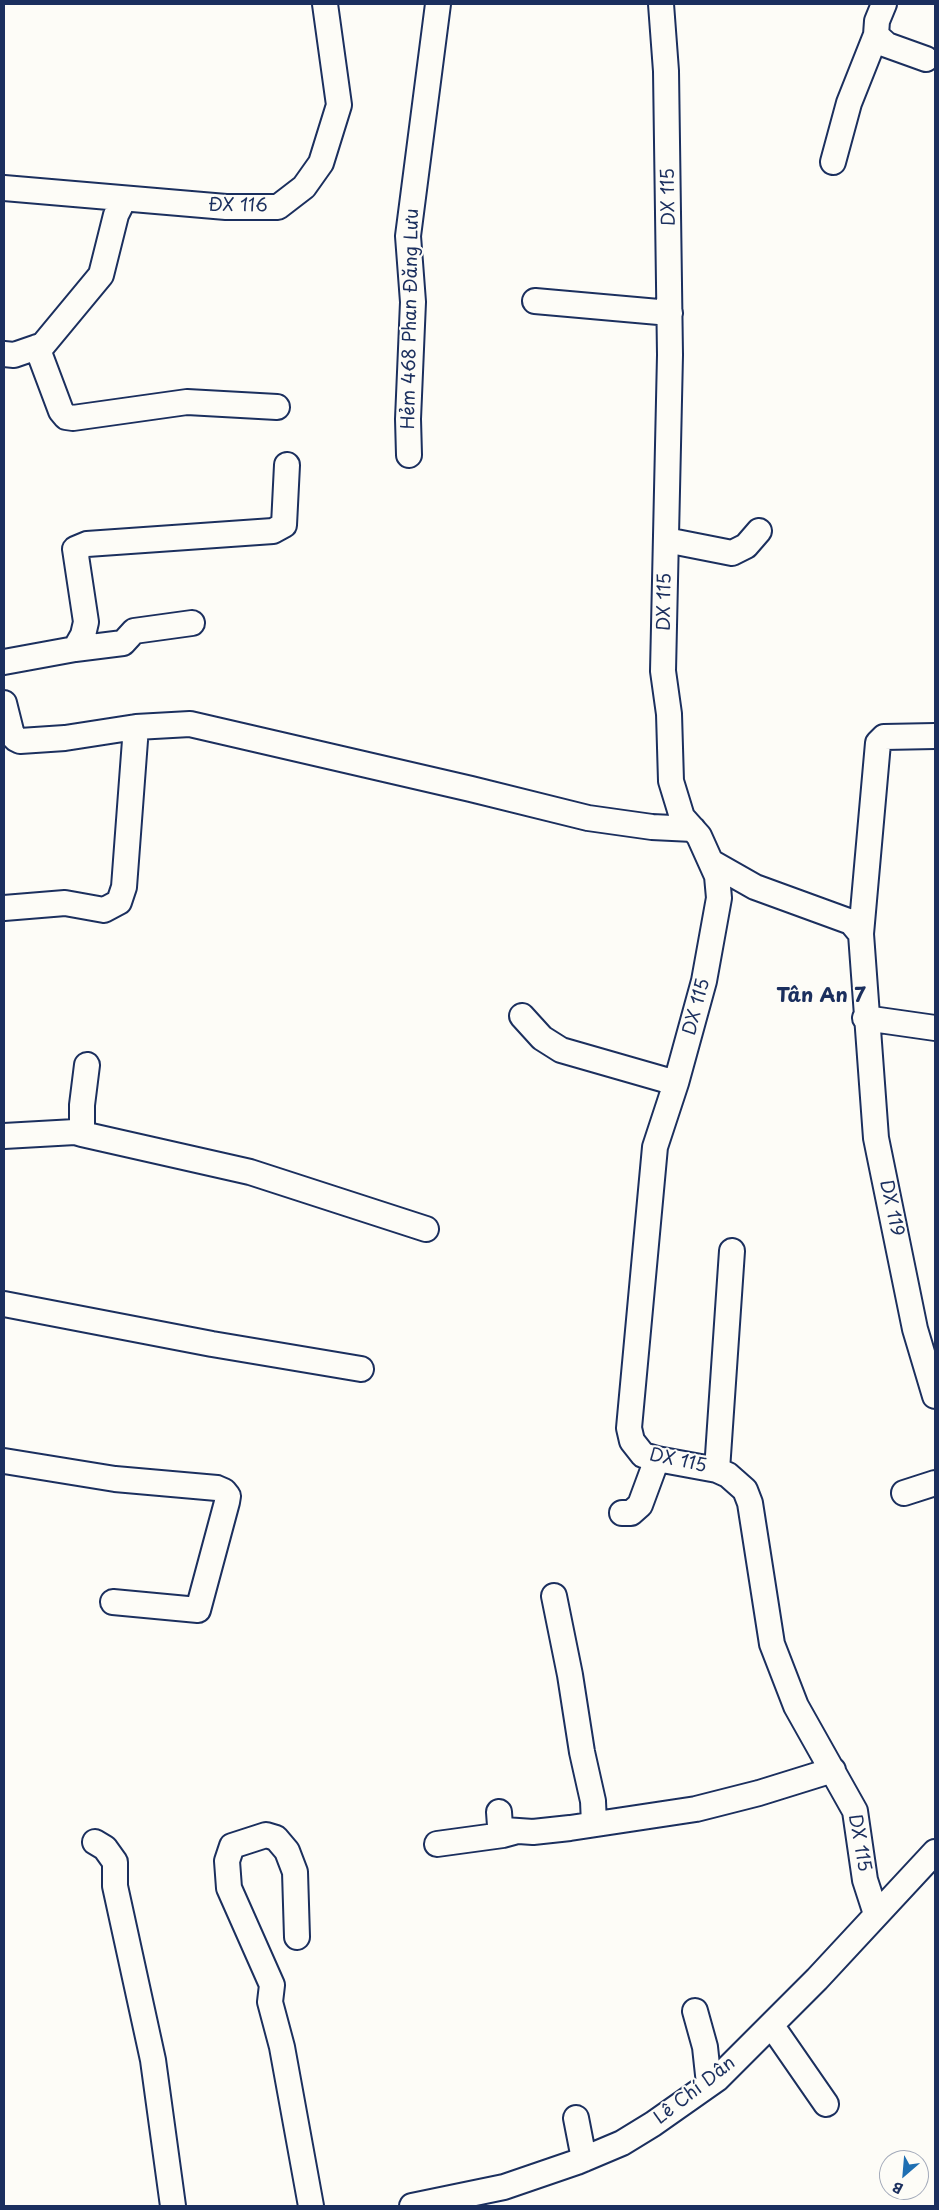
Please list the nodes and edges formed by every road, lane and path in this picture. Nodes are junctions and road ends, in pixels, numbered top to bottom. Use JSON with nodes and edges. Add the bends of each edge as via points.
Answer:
{"nodes":[{"id":1,"x":325,"y":4,"type":"edge"},
{"id":2,"x":438,"y":4,"type":"edge"},
{"id":3,"x":661,"y":4,"type":"edge"},
{"id":4,"x":884,"y":4,"type":"edge"},
{"id":5,"x":876,"y":35,"type":"junction"},
{"id":6,"x":926,"y":59,"type":"dead end"},
{"id":7,"x":833,"y":162,"type":"dead end"},
{"id":8,"x":4,"y":188,"type":"edge"},
{"id":9,"x":124,"y":199,"type":"junction"},
{"id":10,"x":535,"y":301,"type":"dead end"},
{"id":11,"x":670,"y":313,"type":"junction"},
{"id":12,"x":38,"y":347,"type":"junction"},
{"id":13,"x":4,"y":354,"type":"edge"},
{"id":14,"x":277,"y":407,"type":"dead end"},
{"id":15,"x":409,"y":455,"type":"dead end"},
{"id":16,"x":287,"y":465,"type":"dead end"},
{"id":17,"x":759,"y":531,"type":"dead end"},
{"id":18,"x":666,"y":540,"type":"junction"},
{"id":19,"x":192,"y":624,"type":"dead end"},
{"id":20,"x":75,"y":649,"type":"junction"},
{"id":21,"x":4,"y":662,"type":"edge"},
{"id":22,"x":4,"y":703,"type":"edge"},
{"id":23,"x":136,"y":727,"type":"junction"},
{"id":24,"x":935,"y":736,"type":"edge"},
{"id":25,"x":693,"y":829,"type":"junction"},
{"id":26,"x":711,"y":862,"type":"junction"},
{"id":27,"x":4,"y":908,"type":"edge"},
{"id":28,"x":861,"y":934,"type":"junction"},
{"id":29,"x":522,"y":1016,"type":"dead end"},
{"id":30,"x":865,"y":1018,"type":"junction"},
{"id":31,"x":935,"y":1028,"type":"edge"},
{"id":32,"x":87,"y":1065,"type":"dead end"},
{"id":33,"x":676,"y":1083,"type":"junction"},
{"id":34,"x":82,"y":1134,"type":"junction"},
{"id":35,"x":4,"y":1136,"type":"edge"},
{"id":36,"x":426,"y":1229,"type":"dead end"},
{"id":37,"x":732,"y":1251,"type":"dead end"},
{"id":38,"x":4,"y":1304,"type":"edge"},
{"id":39,"x":361,"y":1369,"type":"dead end"},
{"id":40,"x":935,"y":1396,"type":"edge"},
{"id":41,"x":657,"y":1459,"type":"junction"},
{"id":42,"x":4,"y":1461,"type":"edge"},
{"id":43,"x":717,"y":1470,"type":"junction"},
{"id":44,"x":935,"y":1483,"type":"edge"},
{"id":45,"x":904,"y":1493,"type":"dead end"},
{"id":46,"x":622,"y":1513,"type":"dead end"},
{"id":47,"x":554,"y":1596,"type":"dead end"},
{"id":48,"x":113,"y":1602,"type":"dead end"},
{"id":49,"x":833,"y":1770,"type":"junction"},
{"id":50,"x":499,"y":1812,"type":"dead end"},
{"id":51,"x":594,"y":1824,"type":"junction"},
{"id":52,"x":514,"y":1832,"type":"junction"},
{"id":53,"x":95,"y":1842,"type":"dead end"},
{"id":54,"x":437,"y":1844,"type":"dead end"},
{"id":55,"x":935,"y":1852,"type":"edge"},
{"id":56,"x":876,"y":1914,"type":"junction"},
{"id":57,"x":297,"y":1937,"type":"dead end"},
{"id":58,"x":695,"y":2011,"type":"dead end"},
{"id":59,"x":772,"y":2026,"type":"junction"},
{"id":60,"x":709,"y":2084,"type":"junction"},
{"id":61,"x":826,"y":2104,"type":"dead end"},
{"id":62,"x":576,"y":2118,"type":"dead end"},
{"id":63,"x":584,"y":2159,"type":"junction"},
{"id":64,"x":173,"y":2206,"type":"edge"},
{"id":65,"x":311,"y":2206,"type":"edge"},
{"id":66,"x":412,"y":2206,"type":"edge"}],
"edges":[{"from":1,"to":9,"type":"street","name":"ĐX 116","via":[[339,105],[321,163],[304,187],[278,207],[226,207]]},
{"from":2,"to":15,"type":"street","name":"Hẻm 468 Phan Đăng Lưu","via":[[408,236],[413,302],[408,393]]},
{"from":3,"to":11,"type":"street","name":"DX 115","via":[[666,71]]},
{"from":4,"to":5,"type":"street"},
{"from":5,"to":6,"type":"street","via":[[886,45]]},
{"from":5,"to":7,"type":"street","via":[[849,104]]},
{"from":8,"to":9,"type":"street","name":"ĐX 116"},
{"from":9,"to":12,"type":"street","via":[[116,215],[101,275]]},
{"from":10,"to":11,"type":"street"},
{"from":11,"to":18,"type":"street","name":"DX 115"},
{"from":12,"to":13,"type":"street","via":[[14,355]]},
{"from":12,"to":14,"type":"street","via":[[66,417],[187,402]]},
{"from":16,"to":20,"type":"street","via":[[284,525],[272,531],[88,544],[75,549],[86,622],[83,636]]},
{"from":17,"to":18,"type":"street","via":[[746,546],[732,553]]},
{"from":18,"to":25,"type":"street","name":"DX 115","via":[[663,671],[669,714],[671,782],[682,816]]},
{"from":19,"to":20,"type":"street","via":[[134,631],[124,644]]},
{"from":20,"to":21,"type":"street"},
{"from":22,"to":23,"type":"street","via":[[12,735],[20,741]]},
{"from":23,"to":25,"type":"street","via":[[177,723],[206,726],[588,818]]},
{"from":23,"to":27,"type":"street","via":[[124,887],[119,902],[104,910],[65,902]]},
{"from":24,"to":28,"type":"street","name":"DX 119","via":[[884,737],[878,743]]},
{"from":25,"to":26,"type":"street","name":"DX 115"},
{"from":26,"to":28,"type":"street","via":[[755,887],[851,922]]},
{"from":26,"to":33,"type":"street","name":"DX 115","via":[[717,876],[719,898],[704,981]]},
{"from":28,"to":30,"type":"street","name":"DX 119"},
{"from":29,"to":33,"type":"street","via":[[542,1038],[561,1050]]},
{"from":30,"to":31,"type":"street"},
{"from":30,"to":40,"type":"street","name":"DX 119","via":[[876,1138],[915,1329]]},
{"from":32,"to":34,"type":"street"},
{"from":33,"to":41,"type":"street","name":"DX 115","via":[[655,1147],[629,1428],[632,1441],[643,1455]]},
{"from":34,"to":35,"type":"street"},
{"from":34,"to":36,"type":"street","via":[[250,1172]]},
{"from":37,"to":43,"type":"street"},
{"from":38,"to":39,"type":"street"},
{"from":41,"to":43,"type":"street","name":"DX 115"},
{"from":41,"to":46,"type":"street","via":[[640,1505],[631,1513]]},
{"from":42,"to":48,"type":"street","via":[[115,1479],[217,1488],[228,1496],[198,1610]]},
{"from":43,"to":49,"type":"street","name":"DX 115","via":[[745,1490],[750,1503],[772,1644],[796,1706]]},
{"from":44,"to":45,"type":"street"},
{"from":47,"to":51,"type":"street","via":[[593,1801]]},
{"from":49,"to":51,"type":"street","via":[[696,1809]]},
{"from":49,"to":56,"type":"street","name":"DX 115","via":[[855,1811],[865,1880]]},
{"from":50,"to":52,"type":"street","via":[[500,1826]]},
{"from":51,"to":52,"type":"street"},
{"from":52,"to":54,"type":"street"},
{"from":53,"to":64,"type":"street","via":[[105,1848],[115,1862],[115,1886],[153,2060]]},
{"from":55,"to":56,"type":"street","name":"Lê Chí Dân"},
{"from":56,"to":59,"type":"street","name":"Lê Chí Dân"},
{"from":57,"to":65,"type":"street","via":[[295,1872],[287,1852],[276,1838],[266,1835],[232,1846],[227,1861],[229,1888],[272,1985],[270,2002],[282,2047]]},
{"from":58,"to":60,"type":"street","via":[[705,2047]]},
{"from":59,"to":60,"type":"street","name":"Lê Chí Dân"},
{"from":59,"to":61,"type":"street"},
{"from":60,"to":63,"type":"street","name":"Lê Chí Dân","via":[[622,2143]]},
{"from":62,"to":63,"type":"street"},
{"from":63,"to":66,"type":"street","name":"Lê Chí Dân","via":[[504,2187]]}]}
